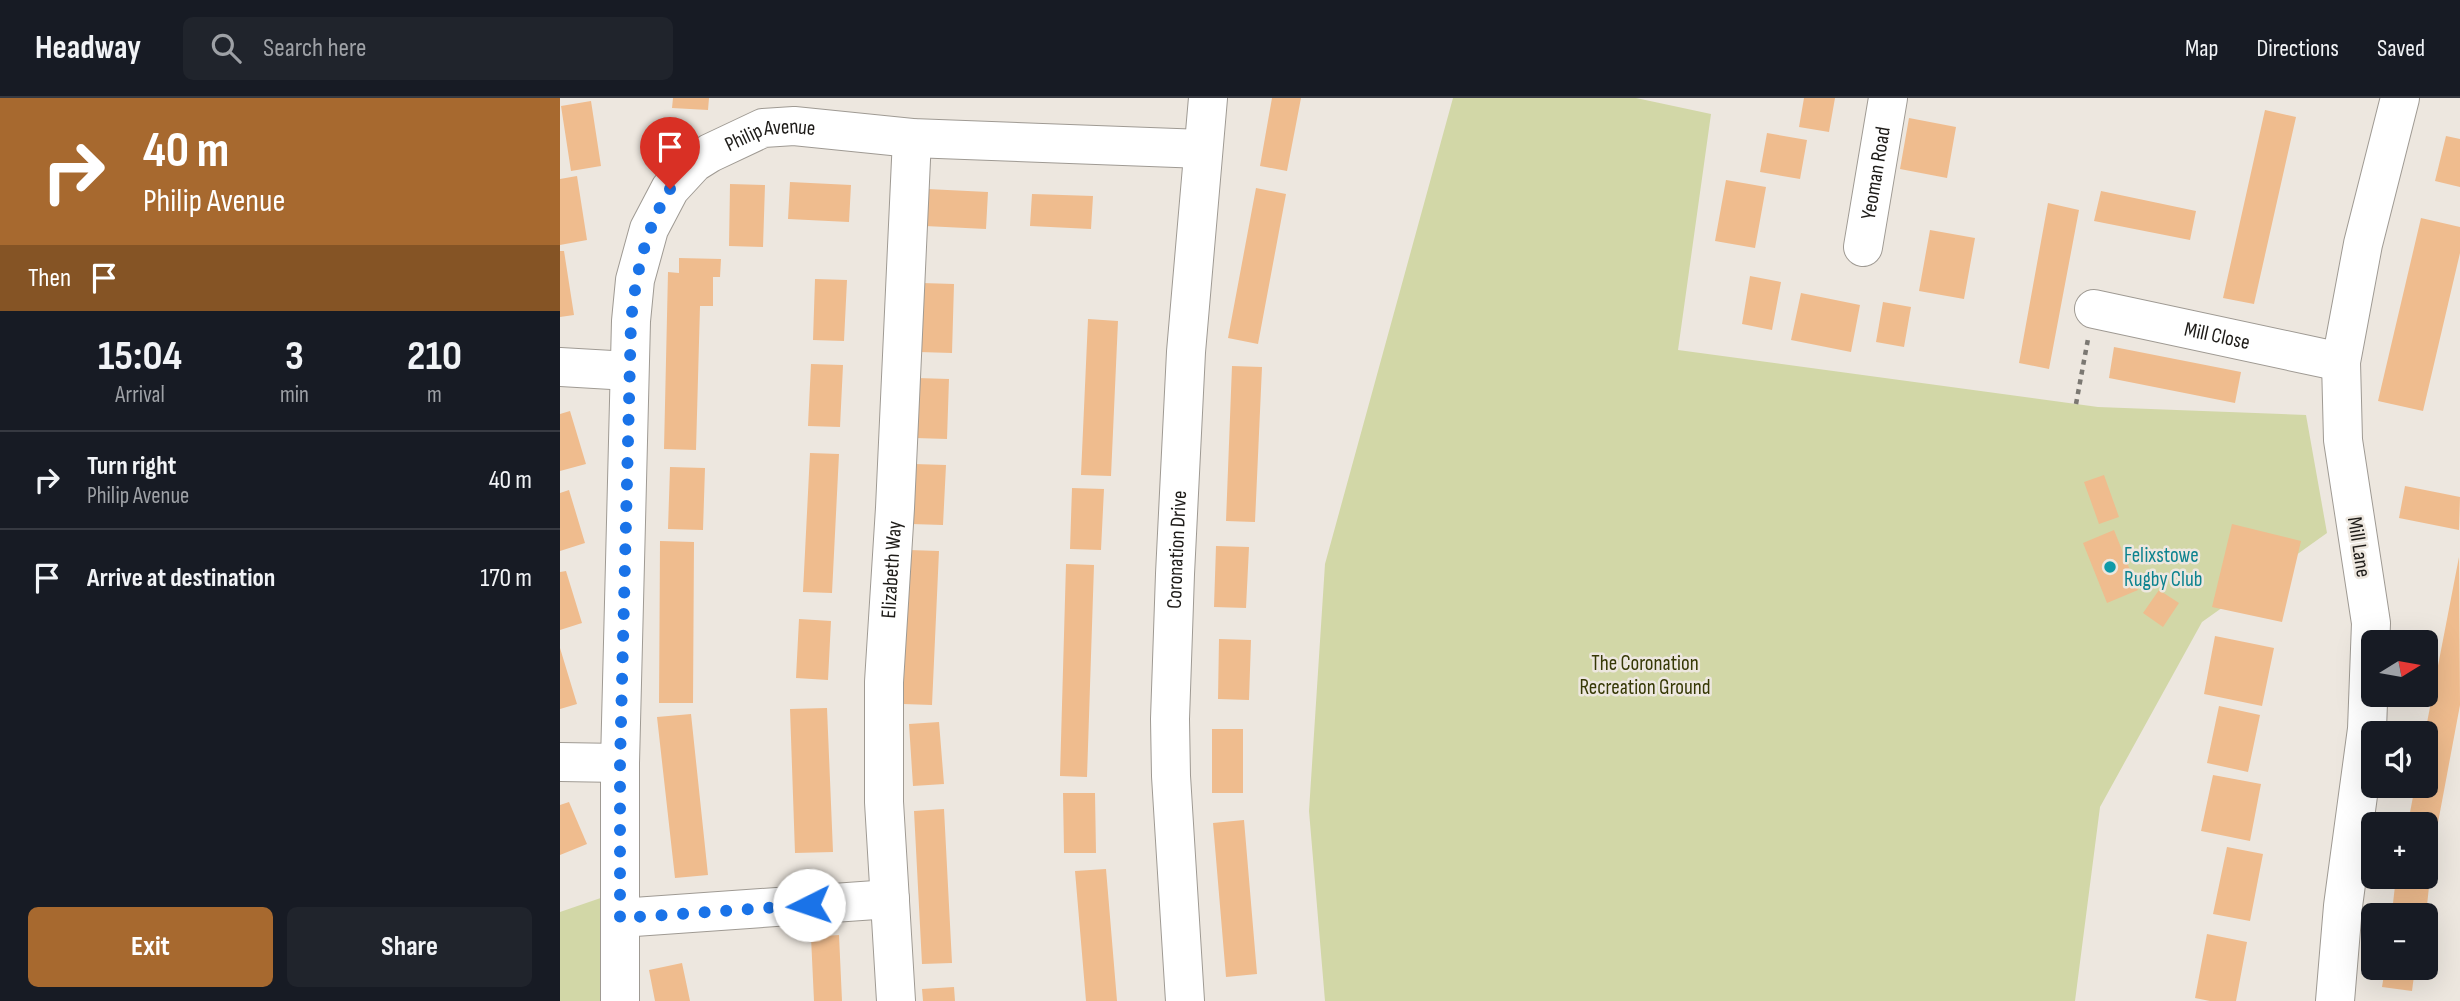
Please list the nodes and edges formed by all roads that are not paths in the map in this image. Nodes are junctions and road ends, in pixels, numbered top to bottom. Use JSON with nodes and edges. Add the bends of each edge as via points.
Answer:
{"nodes":[{"id":1,"x":1208,"y":98,"type":"edge"},
{"id":2,"x":1888,"y":98,"type":"edge"},
{"id":3,"x":2400,"y":98,"type":"edge"},
{"id":4,"x":763,"y":113,"type":"edge"},
{"id":5,"x":912,"y":138,"type":"junction"},
{"id":6,"x":1203,"y":149,"type":"junction"},
{"id":7,"x":1863,"y":247,"type":"dead end"},
{"id":8,"x":2094,"y":309,"type":"road end"},
{"id":9,"x":2341,"y":362,"type":"junction"},
{"id":10,"x":560,"y":367,"type":"edge"},
{"id":11,"x":629,"y":371,"type":"junction"},
{"id":12,"x":560,"y":762,"type":"edge"},
{"id":13,"x":620,"y":763,"type":"junction"},
{"id":14,"x":890,"y":899,"type":"junction"},
{"id":15,"x":620,"y":918,"type":"junction"},
{"id":16,"x":620,"y":1001,"type":"edge"},
{"id":17,"x":897,"y":1001,"type":"edge"},
{"id":18,"x":1185,"y":1001,"type":"edge"},
{"id":19,"x":2335,"y":1001,"type":"edge"}],
"edges":[{"from":1,"to":6,"type":"street","name":"Coronation Drive"},
{"from":2,"to":7,"type":"street","name":"Yeoman Road"},
{"from":3,"to":9,"type":"street","name":"Mill Lane"},
{"from":4,"to":5,"type":"street","name":"Philip Avenue","via":[[776,126]]},
{"from":4,"to":11,"type":"street","name":"Philip Avenue","via":[[729,142],[694,163],[659,206],[635,280]]},
{"from":5,"to":6,"type":"street","name":"Philip Avenue"},
{"from":5,"to":14,"type":"street","name":"Elizabeth Way","via":[[884,682]]},
{"from":6,"to":18,"type":"street","name":"Coronation Drive","via":[[1186,352],[1170,719]]},
{"from":8,"to":9,"type":"street","name":"Mill Close"},
{"from":9,"to":19,"type":"street","name":"Mill Lane","via":[[2343,440],[2371,622],[2367,729]]},
{"from":10,"to":11,"type":"street"},
{"from":11,"to":13,"type":"street","name":"Philip Avenue"},
{"from":12,"to":13,"type":"street"},
{"from":13,"to":15,"type":"street","name":"Philip Avenue"},
{"from":14,"to":15,"type":"street"},
{"from":14,"to":17,"type":"street","name":"Elizabeth Way"},
{"from":15,"to":16,"type":"street","name":"Philip Avenue"}]}
